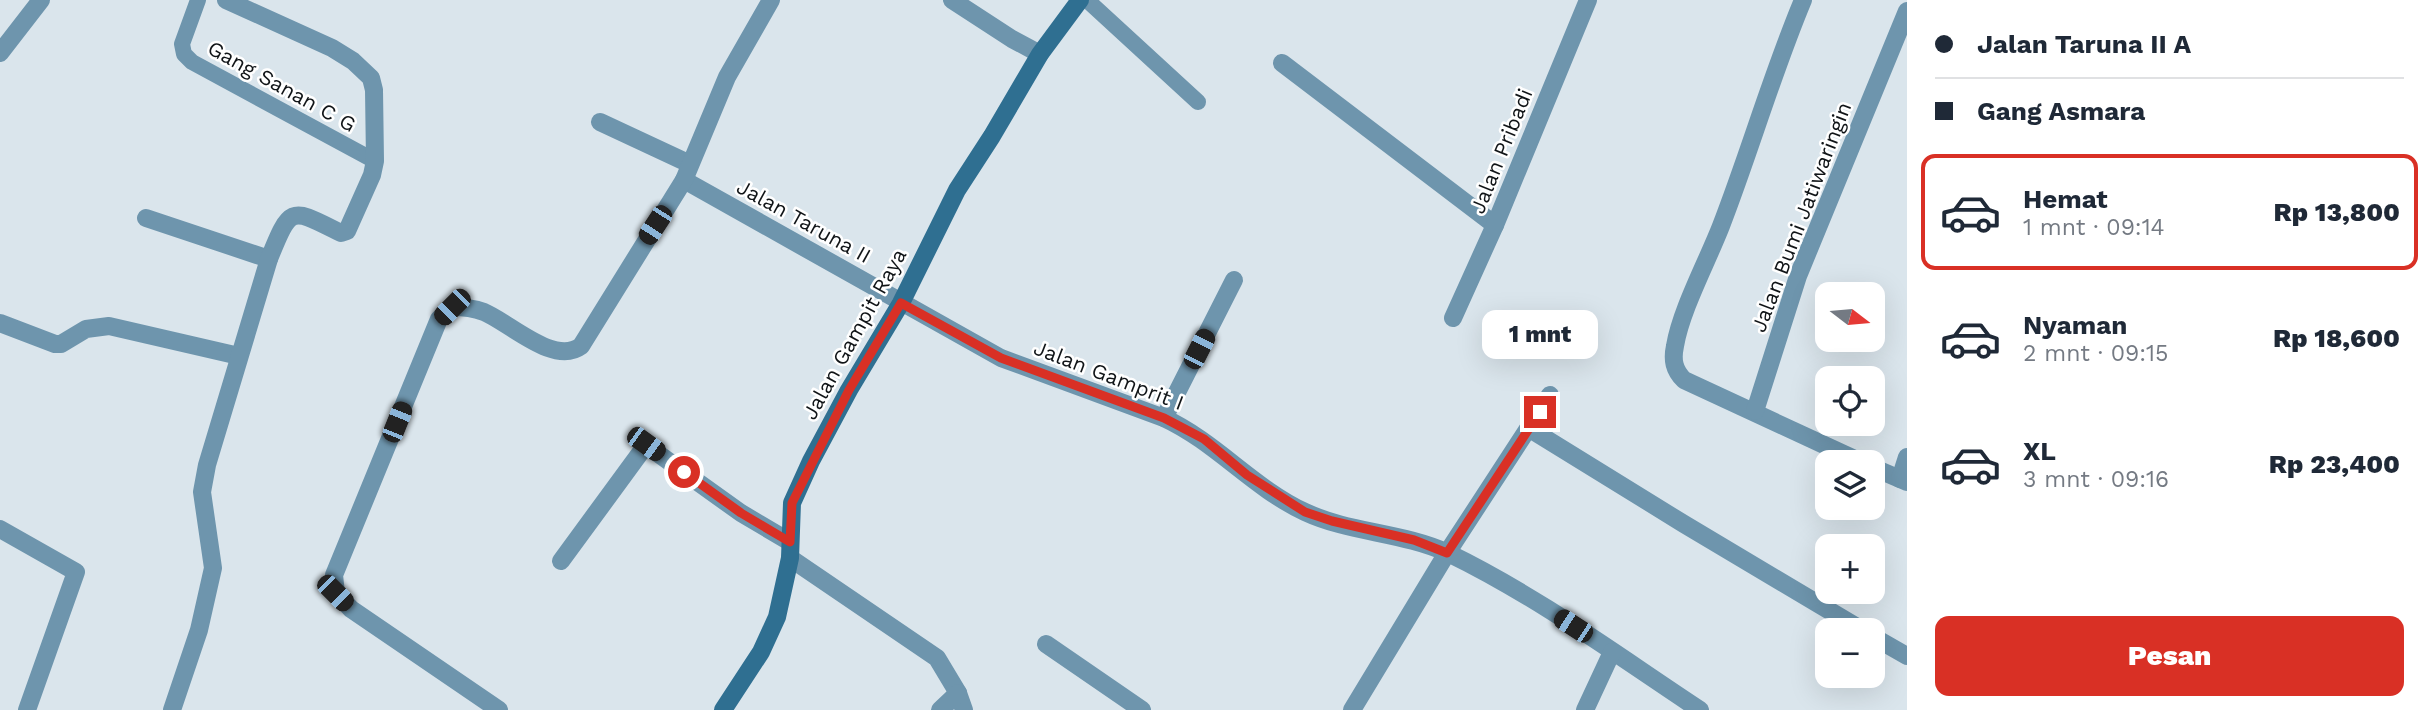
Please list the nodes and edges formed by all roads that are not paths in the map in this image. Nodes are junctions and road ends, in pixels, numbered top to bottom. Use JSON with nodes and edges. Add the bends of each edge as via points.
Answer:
{"nodes":[{"id":1,"x":41,"y":0,"type":"edge"},
{"id":2,"x":198,"y":0,"type":"edge"},
{"id":3,"x":226,"y":0,"type":"edge"},
{"id":4,"x":771,"y":0,"type":"edge"},
{"id":5,"x":952,"y":0,"type":"edge"},
{"id":6,"x":1080,"y":0,"type":"edge"},
{"id":7,"x":1087,"y":0,"type":"edge"},
{"id":8,"x":1588,"y":0,"type":"edge"},
{"id":9,"x":1803,"y":0,"type":"edge"},
{"id":10,"x":1907,"y":11,"type":"edge"},
{"id":11,"x":0,"y":53,"type":"edge"},
{"id":12,"x":1040,"y":54,"type":"junction"},
{"id":13,"x":1282,"y":63,"type":"dead end"},
{"id":14,"x":1198,"y":102,"type":"dead end"},
{"id":15,"x":600,"y":122,"type":"dead end"},
{"id":16,"x":375,"y":161,"type":"junction"},
{"id":17,"x":687,"y":172,"type":"junction"},
{"id":18,"x":146,"y":218,"type":"dead end"},
{"id":19,"x":1495,"y":225,"type":"junction"},
{"id":20,"x":269,"y":259,"type":"junction"},
{"id":21,"x":1234,"y":281,"type":"dead end"},
{"id":22,"x":901,"y":303,"type":"junction"},
{"id":23,"x":1453,"y":318,"type":"dead end"},
{"id":24,"x":0,"y":323,"type":"edge"},
{"id":25,"x":239,"y":356,"type":"junction"},
{"id":26,"x":1550,"y":395,"type":"dead end"},
{"id":27,"x":1755,"y":411,"type":"junction"},
{"id":28,"x":1164,"y":418,"type":"junction"},
{"id":29,"x":1530,"y":429,"type":"junction"},
{"id":30,"x":1836,"y":450,"type":"edge"},
{"id":31,"x":1907,"y":457,"type":"edge"},
{"id":32,"x":1885,"y":473,"type":"edge"},
{"id":33,"x":1904,"y":481,"type":"edge"},
{"id":34,"x":0,"y":529,"type":"edge"},
{"id":35,"x":790,"y":550,"type":"junction"},
{"id":36,"x":1447,"y":553,"type":"junction"},
{"id":37,"x":561,"y":561,"type":"dead end"},
{"id":38,"x":1842,"y":618,"type":"edge"},
{"id":39,"x":1885,"y":643,"type":"edge"},
{"id":40,"x":1046,"y":644,"type":"dead end"},
{"id":41,"x":1612,"y":652,"type":"junction"},
{"id":42,"x":1907,"y":656,"type":"edge"},
{"id":43,"x":961,"y":701,"type":"edge"},
{"id":44,"x":27,"y":710,"type":"edge"},
{"id":45,"x":172,"y":710,"type":"edge"},
{"id":46,"x":499,"y":710,"type":"edge"},
{"id":47,"x":723,"y":710,"type":"edge"},
{"id":48,"x":940,"y":710,"type":"edge"},
{"id":49,"x":1142,"y":710,"type":"edge"},
{"id":50,"x":1352,"y":710,"type":"edge"},
{"id":51,"x":1585,"y":710,"type":"edge"},
{"id":52,"x":1700,"y":710,"type":"edge"}],
"edges":[{"from":1,"to":11,"type":"street"},
{"from":2,"to":16,"type":"lane","name":"Gang Sanan C G","via":[[182,44],[192,62]]},
{"from":3,"to":16,"type":"street","via":[[332,48],[371,78]]},
{"from":4,"to":17,"type":"street","via":[[727,77]]},
{"from":5,"to":12,"type":"street"},
{"from":6,"to":12,"type":"street","name":"Jalan Gampit Raya"},
{"from":7,"to":14,"type":"lane"},
{"from":8,"to":19,"type":"street","name":"Jalan Pribadi"},
{"from":9,"to":27,"type":"street","via":[[1674,348],[1677,372],[1684,380]]},
{"from":10,"to":27,"type":"street","name":"Jalan Bumi Jatiwaringin","via":[[1798,276]]},
{"from":12,"to":22,"type":"street","name":"Jalan Gampit Raya","via":[[957,190]]},
{"from":13,"to":19,"type":"street"},
{"from":15,"to":17,"type":"street","name":"Jalan Taruna II"},
{"from":16,"to":20,"type":"street","via":[[347,231],[341,233],[299,214],[291,217]]},
{"from":17,"to":22,"type":"street","name":"Jalan Taruna II"},
{"from":17,"to":46,"type":"street","via":[[574,351],[553,351],[484,312],[464,307],[452,307],[439,320],[334,575],[335,593],[351,609]]},
{"from":18,"to":20,"type":"street"},
{"from":19,"to":23,"type":"street","name":"Jalan Pribadi"},
{"from":20,"to":25,"type":"street"},
{"from":21,"to":28,"type":"street"},
{"from":22,"to":28,"type":"street","name":"Jalan Gamprit I","via":[[1001,358]]},
{"from":22,"to":35,"type":"street","name":"Jalan Gampit Raya","via":[[849,390],[792,503]]},
{"from":24,"to":25,"type":"street","via":[[55,344],[86,329],[109,326]]},
{"from":25,"to":45,"type":"street","via":[[202,492],[213,568],[199,630]]},
{"from":26,"to":29,"type":"street"},
{"from":27,"to":30,"type":"street"},
{"from":28,"to":36,"type":"street","name":"Jalan Gamprit I","via":[[1204,439],[1247,475],[1305,512]]},
{"from":29,"to":36,"type":"street"},
{"from":29,"to":38,"type":"street"},
{"from":31,"to":33,"type":"street"},
{"from":32,"to":33,"type":"street"},
{"from":34,"to":44,"type":"street","via":[[76,572]]},
{"from":35,"to":37,"type":"street","via":[[646,444]]},
{"from":35,"to":43,"type":"street","via":[[937,658]]},
{"from":35,"to":47,"type":"street","name":"Jalan Gampit Raya","via":[[780,607],[761,652]]},
{"from":36,"to":41,"type":"street","name":"Jalan Gamprit I","via":[[1534,601]]},
{"from":36,"to":50,"type":"street"},
{"from":39,"to":42,"type":"street"},
{"from":40,"to":49,"type":"street"},
{"from":41,"to":51,"type":"street"},
{"from":41,"to":52,"type":"street","name":"Jalan Gamprit I"},
{"from":43,"to":48,"type":"street"}]}
